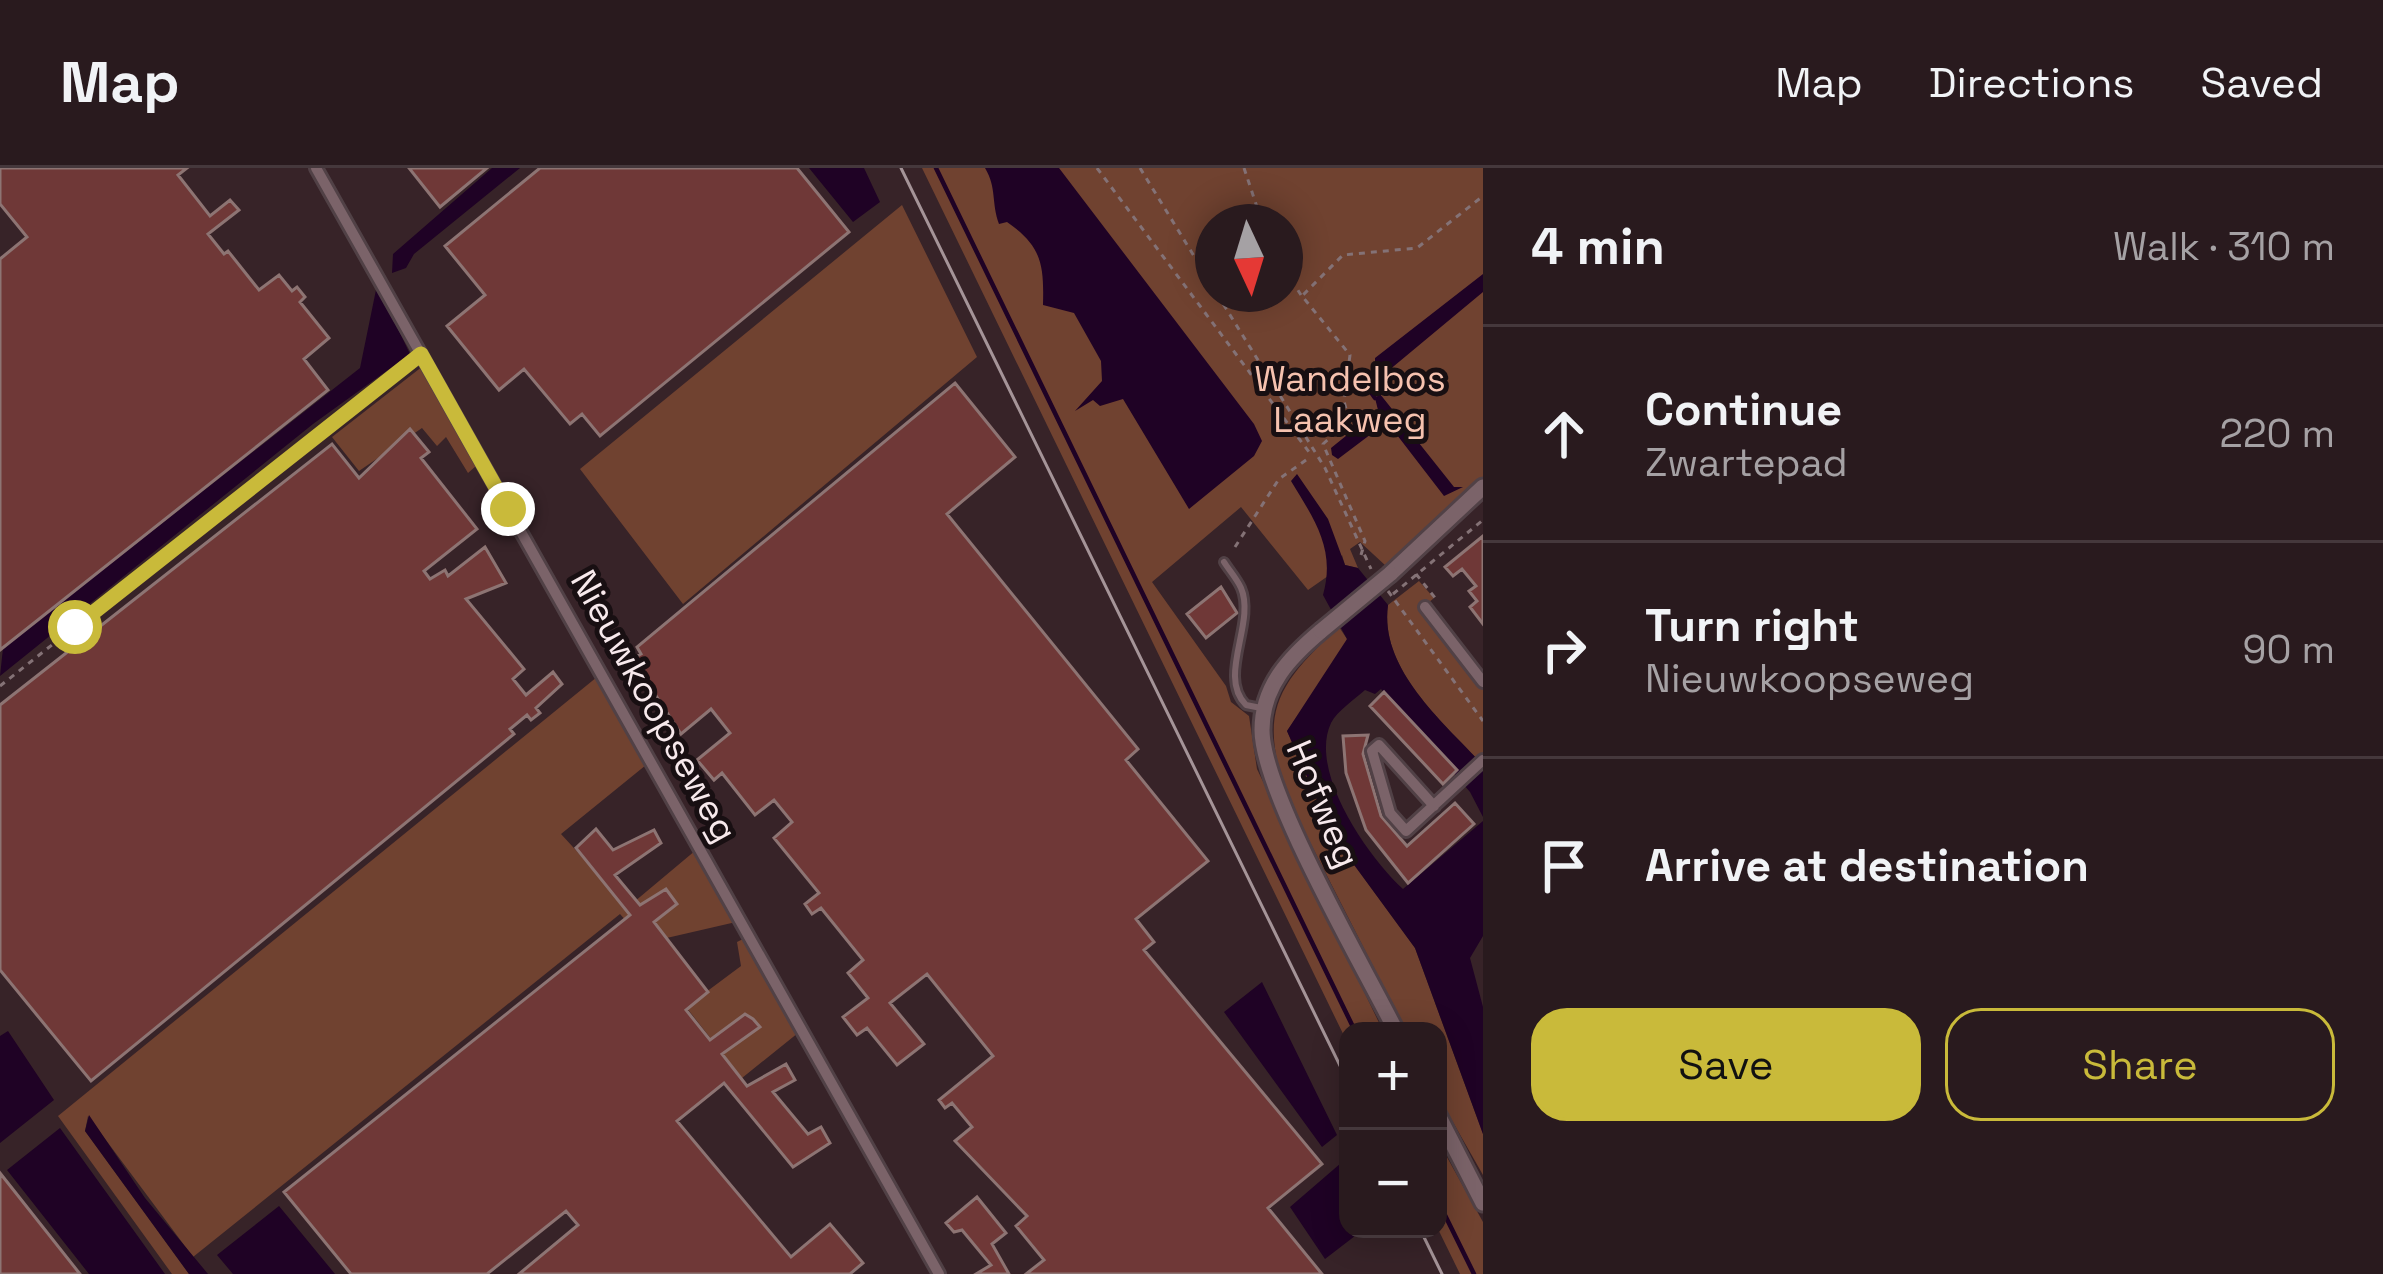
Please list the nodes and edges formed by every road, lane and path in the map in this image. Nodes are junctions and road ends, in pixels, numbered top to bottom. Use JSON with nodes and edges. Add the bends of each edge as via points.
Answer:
{"nodes":[{"id":1,"x":316,"y":168,"type":"edge"},
{"id":2,"x":1097,"y":168,"type":"edge"},
{"id":3,"x":1140,"y":168,"type":"edge"},
{"id":4,"x":1244,"y":168,"type":"edge"},
{"id":5,"x":1483,"y":196,"type":"edge"},
{"id":6,"x":1256,"y":204,"type":"edge"},
{"id":7,"x":1195,"y":253,"type":"edge"},
{"id":8,"x":1303,"y":294,"type":"edge"},
{"id":9,"x":1303,"y":298,"type":"edge"},
{"id":10,"x":1228,"y":312,"type":"edge"},
{"id":11,"x":421,"y":354,"type":"junction"},
{"id":12,"x":1314,"y":455,"type":"junction"},
{"id":13,"x":1483,"y":487,"type":"edge"},
{"id":14,"x":1483,"y":504,"type":"edge"},
{"id":15,"x":1483,"y":520,"type":"edge"},
{"id":16,"x":1451,"y":523,"type":"junction"},
{"id":17,"x":1235,"y":547,"type":"dead end"},
{"id":18,"x":1224,"y":562,"type":"dead end"},
{"id":19,"x":1416,"y":574,"type":"junction"},
{"id":20,"x":1426,"y":608,"type":"joint"},
{"id":21,"x":1480,"y":672,"type":"edge"},
{"id":22,"x":0,"y":686,"type":"edge"},
{"id":23,"x":1264,"y":708,"type":"junction"},
{"id":24,"x":1483,"y":722,"type":"edge"},
{"id":25,"x":1483,"y":760,"type":"edge"},
{"id":26,"x":1434,"y":806,"type":"junction"},
{"id":27,"x":1392,"y":1022,"type":"edge"},
{"id":28,"x":1446,"y":1130,"type":"edge"},
{"id":29,"x":1483,"y":1203,"type":"edge"},
{"id":30,"x":939,"y":1274,"type":"edge"}],
"edges":[{"from":1,"to":11,"type":"street","name":"Nieuwkoopseweg"},
{"from":2,"to":12,"type":"path","via":[[1290,434]]},
{"from":3,"to":7,"type":"path"},
{"from":4,"to":6,"type":"path"},
{"from":5,"to":8,"type":"path","via":[[1417,248],[1343,255]]},
{"from":9,"to":12,"type":"path","via":[[1350,355],[1349,421],[1323,445],[1365,541],[1361,555]]},
{"from":10,"to":12,"type":"path"},
{"from":11,"to":22,"type":"path"},
{"from":11,"to":30,"type":"street","name":"Nieuwkoopseweg"},
{"from":12,"to":17,"type":"path","via":[[1279,479]]},
{"from":13,"to":16,"type":"main road","name":"Hofweg"},
{"from":14,"to":16,"type":"main road","name":"Hofweg"},
{"from":15,"to":19,"type":"path"},
{"from":16,"to":23,"type":"main road","name":"Hofweg","bridge":true,"via":[[1282,669]]},
{"from":18,"to":23,"type":"lane","via":[[1244,609],[1238,697]]},
{"from":19,"to":20,"type":"path","via":[[1437,598]]},
{"from":19,"to":24,"type":"path","via":[[1391,595]]},
{"from":20,"to":21,"type":"street"},
{"from":23,"to":27,"type":"main road","name":"Hofweg","via":[[1265,753],[1280,797]]},
{"from":25,"to":26,"type":"street"},
{"from":26,"to":26,"type":"street","via":[[1379,745],[1372,751],[1390,813],[1406,831]]},
{"from":28,"to":29,"type":"main road"}]}
